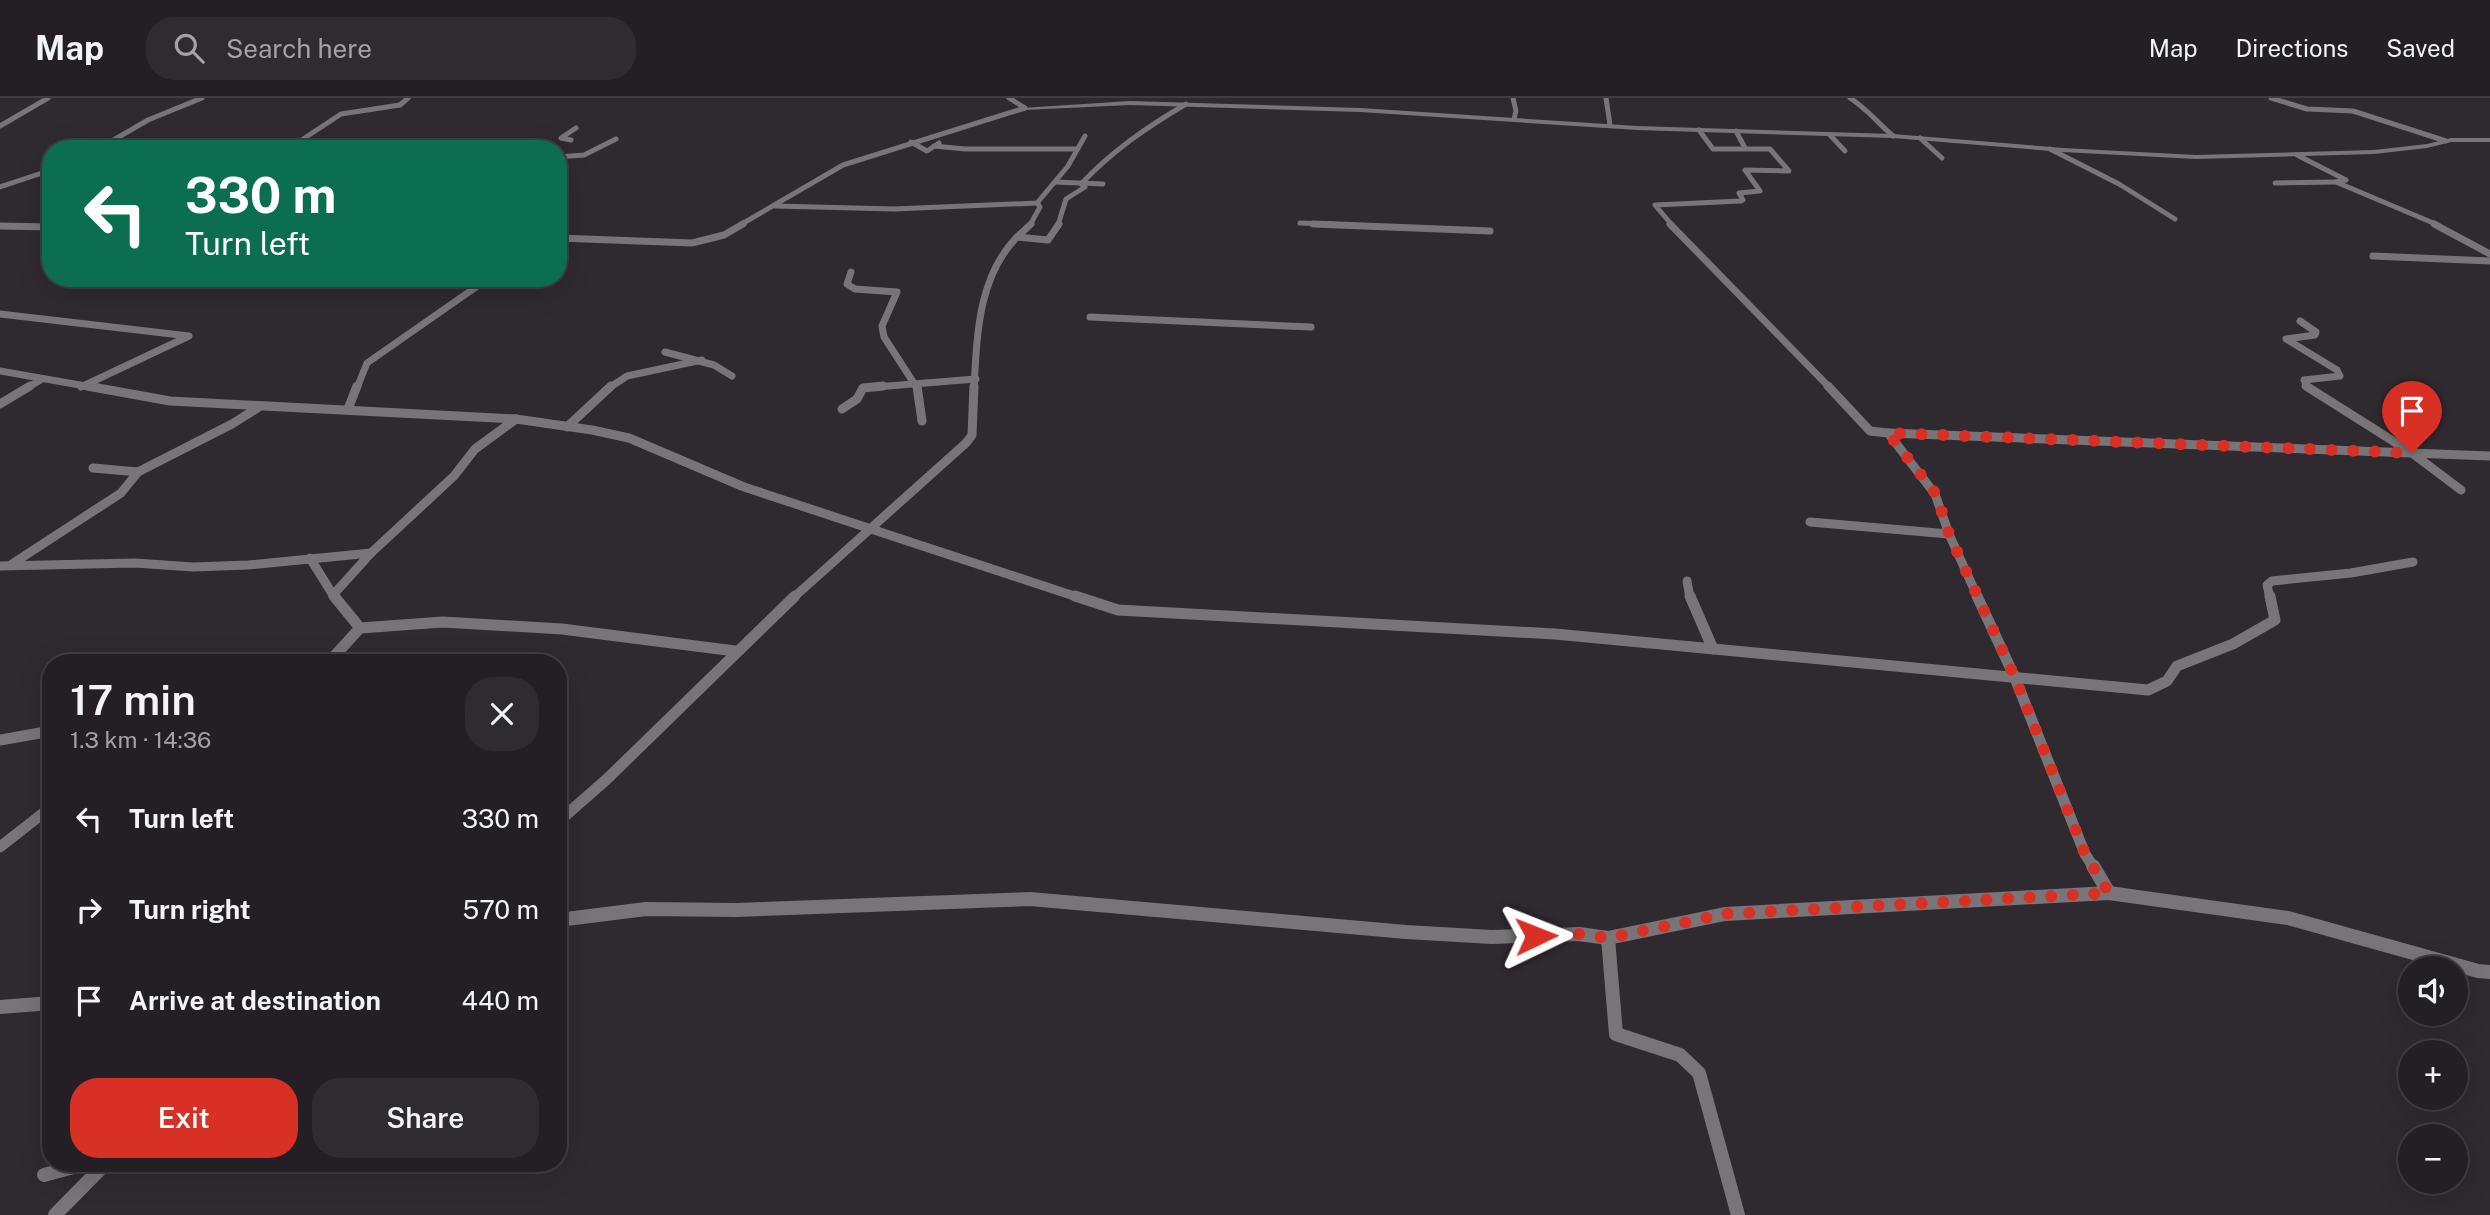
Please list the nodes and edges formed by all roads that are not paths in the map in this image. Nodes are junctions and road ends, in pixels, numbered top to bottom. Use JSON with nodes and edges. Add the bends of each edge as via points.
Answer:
{"nodes":[{"id":1,"x":48,"y":98,"type":"edge"},
{"id":2,"x":201,"y":98,"type":"edge"},
{"id":3,"x":408,"y":98,"type":"edge"},
{"id":4,"x":1009,"y":98,"type":"edge"},
{"id":5,"x":1513,"y":98,"type":"edge"},
{"id":6,"x":1606,"y":98,"type":"edge"},
{"id":7,"x":1850,"y":98,"type":"edge"},
{"id":8,"x":2271,"y":98,"type":"edge"},
{"id":9,"x":1213,"y":101,"type":"edge"},
{"id":10,"x":1186,"y":104,"type":"junction"},
{"id":11,"x":400,"y":105,"type":"junction"},
{"id":12,"x":416,"y":105,"type":"dead end"},
{"id":13,"x":1025,"y":108,"type":"junction"},
{"id":14,"x":1514,"y":119,"type":"junction"},
{"id":15,"x":0,"y":125,"type":"edge"},
{"id":16,"x":1610,"y":125,"type":"junction"},
{"id":17,"x":576,"y":128,"type":"dead end"},
{"id":18,"x":1699,"y":130,"type":"junction"},
{"id":19,"x":1736,"y":131,"type":"junction"},
{"id":20,"x":1830,"y":135,"type":"junction"},
{"id":21,"x":1085,"y":136,"type":"dead end"},
{"id":22,"x":1893,"y":136,"type":"junction"},
{"id":23,"x":1920,"y":138,"type":"junction"},
{"id":24,"x":616,"y":139,"type":"dead end"},
{"id":25,"x":113,"y":140,"type":"edge"},
{"id":26,"x":302,"y":140,"type":"edge"},
{"id":27,"x":2490,"y":140,"type":"edge"},
{"id":28,"x":2446,"y":141,"type":"junction"},
{"id":29,"x":567,"y":142,"type":"edge"},
{"id":30,"x":911,"y":142,"type":"junction"},
{"id":31,"x":1745,"y":148,"type":"junction"},
{"id":32,"x":1076,"y":149,"type":"junction"},
{"id":33,"x":1730,"y":149,"type":"junction"},
{"id":34,"x":2050,"y":149,"type":"junction"},
{"id":35,"x":1845,"y":151,"type":"dead end"},
{"id":36,"x":2297,"y":155,"type":"junction"},
{"id":37,"x":567,"y":156,"type":"edge"},
{"id":38,"x":1942,"y":158,"type":"dead end"},
{"id":39,"x":1746,"y":170,"type":"junction"},
{"id":40,"x":42,"y":173,"type":"edge"},
{"id":41,"x":2336,"y":182,"type":"junction"},
{"id":42,"x":1055,"y":183,"type":"junction"},
{"id":43,"x":2275,"y":183,"type":"dead end"},
{"id":44,"x":1082,"y":184,"type":"junction"},
{"id":45,"x":1103,"y":184,"type":"dead end"},
{"id":46,"x":0,"y":187,"type":"edge"},
{"id":47,"x":1037,"y":203,"type":"junction"},
{"id":48,"x":772,"y":206,"type":"junction"},
{"id":49,"x":2175,"y":219,"type":"dead end"},
{"id":50,"x":1300,"y":223,"type":"dead end"},
{"id":51,"x":0,"y":226,"type":"edge"},
{"id":52,"x":14,"y":226,"type":"junction"},
{"id":53,"x":42,"y":227,"type":"edge"},
{"id":54,"x":0,"y":232,"type":"edge"},
{"id":55,"x":1490,"y":232,"type":"dead end"},
{"id":56,"x":1017,"y":237,"type":"junction"},
{"id":57,"x":567,"y":238,"type":"edge"},
{"id":58,"x":2490,"y":254,"type":"edge"},
{"id":59,"x":2373,"y":256,"type":"dead end"},
{"id":60,"x":2490,"y":261,"type":"edge"},
{"id":61,"x":851,"y":272,"type":"dead end"},
{"id":62,"x":476,"y":287,"type":"edge"},
{"id":63,"x":0,"y":314,"type":"edge"},
{"id":64,"x":1090,"y":317,"type":"dead end"},
{"id":65,"x":2300,"y":321,"type":"dead end"},
{"id":66,"x":1311,"y":327,"type":"dead end"},
{"id":67,"x":665,"y":352,"type":"dead end"},
{"id":68,"x":702,"y":360,"type":"junction"},
{"id":69,"x":0,"y":371,"type":"edge"},
{"id":70,"x":732,"y":376,"type":"dead end"},
{"id":71,"x":42,"y":379,"type":"junction"},
{"id":72,"x":976,"y":379,"type":"junction"},
{"id":73,"x":913,"y":382,"type":"junction"},
{"id":74,"x":81,"y":387,"type":"junction"},
{"id":75,"x":0,"y":404,"type":"edge"},
{"id":76,"x":259,"y":407,"type":"junction"},
{"id":77,"x":348,"y":409,"type":"junction"},
{"id":78,"x":842,"y":409,"type":"dead end"},
{"id":79,"x":516,"y":419,"type":"junction"},
{"id":80,"x":922,"y":421,"type":"dead end"},
{"id":81,"x":568,"y":427,"type":"junction"},
{"id":82,"x":1888,"y":433,"type":"junction"},
{"id":83,"x":2412,"y":453,"type":"junction"},
{"id":84,"x":2490,"y":456,"type":"edge"},
{"id":85,"x":93,"y":468,"type":"dead end"},
{"id":86,"x":138,"y":472,"type":"junction"},
{"id":87,"x":2461,"y":490,"type":"dead end"},
{"id":88,"x":1810,"y":522,"type":"dead end"},
{"id":89,"x":871,"y":530,"type":"junction"},
{"id":90,"x":1949,"y":534,"type":"junction"},
{"id":91,"x":371,"y":553,"type":"junction"},
{"id":92,"x":310,"y":558,"type":"junction"},
{"id":93,"x":2413,"y":562,"type":"dead end"},
{"id":94,"x":5,"y":566,"type":"edge"},
{"id":95,"x":0,"y":573,"type":"edge"},
{"id":96,"x":1686,"y":581,"type":"dead end"},
{"id":97,"x":333,"y":595,"type":"junction"},
{"id":98,"x":360,"y":628,"type":"junction"},
{"id":99,"x":1713,"y":649,"type":"junction"},
{"id":100,"x":734,"y":651,"type":"junction"},
{"id":101,"x":336,"y":654,"type":"edge"},
{"id":102,"x":2015,"y":678,"type":"junction"},
{"id":103,"x":42,"y":733,"type":"edge"},
{"id":104,"x":0,"y":740,"type":"edge"},
{"id":105,"x":567,"y":813,"type":"edge"},
{"id":106,"x":42,"y":814,"type":"edge"},
{"id":107,"x":0,"y":847,"type":"edge"},
{"id":108,"x":2109,"y":893,"type":"junction"},
{"id":109,"x":567,"y":919,"type":"edge"},
{"id":110,"x":1608,"y":938,"type":"junction"},
{"id":111,"x":2490,"y":972,"type":"edge"},
{"id":112,"x":42,"y":1004,"type":"edge"},
{"id":113,"x":0,"y":1007,"type":"edge"},
{"id":114,"x":97,"y":1172,"type":"edge"},
{"id":115,"x":54,"y":1215,"type":"edge"},
{"id":116,"x":1738,"y":1215,"type":"edge"}],
"edges":[{"from":1,"to":15,"type":"street"},
{"from":2,"to":25,"type":"street"},
{"from":3,"to":11,"type":"street"},
{"from":4,"to":13,"type":"street"},
{"from":5,"to":14,"type":"street"},
{"from":6,"to":16,"type":"street"},
{"from":7,"to":22,"type":"street","via":[[1868,109]]},
{"from":8,"to":28,"type":"street","via":[[2307,109],[2353,111]]},
{"from":9,"to":10,"type":"street"},
{"from":9,"to":14,"type":"street"},
{"from":10,"to":13,"type":"street"},
{"from":10,"to":44,"type":"street","via":[[1134,134]]},
{"from":11,"to":12,"type":"street"},
{"from":11,"to":26,"type":"street","via":[[341,114]]},
{"from":13,"to":30,"type":"street"},
{"from":14,"to":16,"type":"street"},
{"from":16,"to":18,"type":"street"},
{"from":17,"to":29,"type":"street","via":[[561,138],[572,139]]},
{"from":18,"to":19,"type":"street"},
{"from":18,"to":33,"type":"street","via":[[1713,149]]},
{"from":19,"to":20,"type":"street"},
{"from":19,"to":31,"type":"street"},
{"from":20,"to":22,"type":"street"},
{"from":20,"to":35,"type":"street"},
{"from":21,"to":32,"type":"street"},
{"from":22,"to":23,"type":"street"},
{"from":23,"to":34,"type":"street"},
{"from":23,"to":38,"type":"street"},
{"from":24,"to":37,"type":"street","via":[[584,155]]},
{"from":27,"to":28,"type":"street"},
{"from":28,"to":36,"type":"street","via":[[2374,152]]},
{"from":30,"to":32,"type":"street","via":[[927,151],[937,144],[965,149]]},
{"from":30,"to":48,"type":"street","via":[[843,165]]},
{"from":31,"to":33,"type":"street"},
{"from":31,"to":39,"type":"street","via":[[1770,149],[1789,172]]},
{"from":32,"to":42,"type":"street"},
{"from":33,"to":39,"type":"street"},
{"from":34,"to":36,"type":"street","via":[[2196,157]]},
{"from":34,"to":49,"type":"street"},
{"from":36,"to":41,"type":"street","via":[[2346,180]]},
{"from":39,"to":82,"type":"street","via":[[1760,191],[1739,193],[1742,200],[1655,205],[1870,431]]},
{"from":40,"to":46,"type":"street"},
{"from":41,"to":43,"type":"street"},
{"from":41,"to":58,"type":"street","via":[[2426,219]]},
{"from":42,"to":44,"type":"street"},
{"from":42,"to":47,"type":"street"},
{"from":44,"to":45,"type":"street"},
{"from":44,"to":56,"type":"street","via":[[1085,187],[1066,199],[1061,220],[1048,240]]},
{"from":47,"to":48,"type":"street","via":[[894,209]]},
{"from":47,"to":56,"type":"street","via":[[1040,207],[1031,224]]},
{"from":48,"to":57,"type":"street","via":[[724,235],[692,243]]},
{"from":50,"to":55,"type":"street"},
{"from":51,"to":52,"type":"street"},
{"from":52,"to":53,"type":"street"},
{"from":52,"to":54,"type":"street"},
{"from":56,"to":72,"type":"street","via":[[990,274],[979,313]]},
{"from":59,"to":60,"type":"street"},
{"from":61,"to":73,"type":"street","via":[[847,284],[855,289],[897,292],[882,326],[884,337]]},
{"from":62,"to":77,"type":"street","via":[[367,363]]},
{"from":63,"to":74,"type":"street","via":[[189,336]]},
{"from":64,"to":66,"type":"street"},
{"from":65,"to":83,"type":"street","via":[[2315,335],[2287,341],[2340,376],[2309,378],[2304,380],[2306,387]]},
{"from":67,"to":68,"type":"street"},
{"from":68,"to":70,"type":"street"},
{"from":68,"to":81,"type":"street","via":[[627,376]]},
{"from":69,"to":71,"type":"street"},
{"from":71,"to":74,"type":"street"},
{"from":71,"to":75,"type":"street"},
{"from":72,"to":73,"type":"street"},
{"from":72,"to":89,"type":"street","via":[[972,435]]},
{"from":73,"to":78,"type":"street","via":[[863,388],[857,399]]},
{"from":73,"to":80,"type":"street","via":[[918,386]]},
{"from":74,"to":76,"type":"street","via":[[170,401]]},
{"from":76,"to":77,"type":"street"},
{"from":76,"to":86,"type":"street"},
{"from":77,"to":79,"type":"street"},
{"from":79,"to":81,"type":"street"},
{"from":79,"to":91,"type":"street","via":[[475,449],[454,476]]},
{"from":81,"to":89,"type":"street","via":[[629,438],[744,487]]},
{"from":82,"to":83,"type":"street"},
{"from":82,"to":90,"type":"street","via":[[1936,494]]},
{"from":83,"to":84,"type":"street"},
{"from":83,"to":87,"type":"street"},
{"from":85,"to":86,"type":"street"},
{"from":86,"to":94,"type":"street","via":[[121,493]]},
{"from":88,"to":90,"type":"street"},
{"from":89,"to":99,"type":"street","via":[[1118,610],[1555,634]]},
{"from":89,"to":100,"type":"street"},
{"from":90,"to":102,"type":"street"},
{"from":91,"to":92,"type":"street"},
{"from":91,"to":97,"type":"street"},
{"from":92,"to":94,"type":"street","via":[[193,567],[135,563]]},
{"from":92,"to":97,"type":"street"},
{"from":93,"to":102,"type":"street","via":[[2272,581],[2267,584],[2275,620],[2233,644],[2177,666],[2167,681],[2148,690]]},
{"from":94,"to":95,"type":"street"},
{"from":96,"to":99,"type":"street"},
{"from":97,"to":98,"type":"street"},
{"from":98,"to":100,"type":"street","via":[[443,622],[562,629]]},
{"from":98,"to":101,"type":"street"},
{"from":99,"to":102,"type":"street"},
{"from":100,"to":105,"type":"street"},
{"from":102,"to":108,"type":"street","via":[[2085,854]]},
{"from":103,"to":104,"type":"street"},
{"from":106,"to":107,"type":"street"},
{"from":108,"to":110,"type":"street","via":[[1725,914]]},
{"from":108,"to":111,"type":"street","via":[[2288,918]]},
{"from":109,"to":110,"type":"street","via":[[646,909],[1030,899],[1418,933]]},
{"from":110,"to":116,"type":"street","via":[[1616,1034],[1630,1043],[1673,1050],[1689,1058],[1699,1073]]},
{"from":112,"to":113,"type":"street"},
{"from":114,"to":115,"type":"street"}]}
